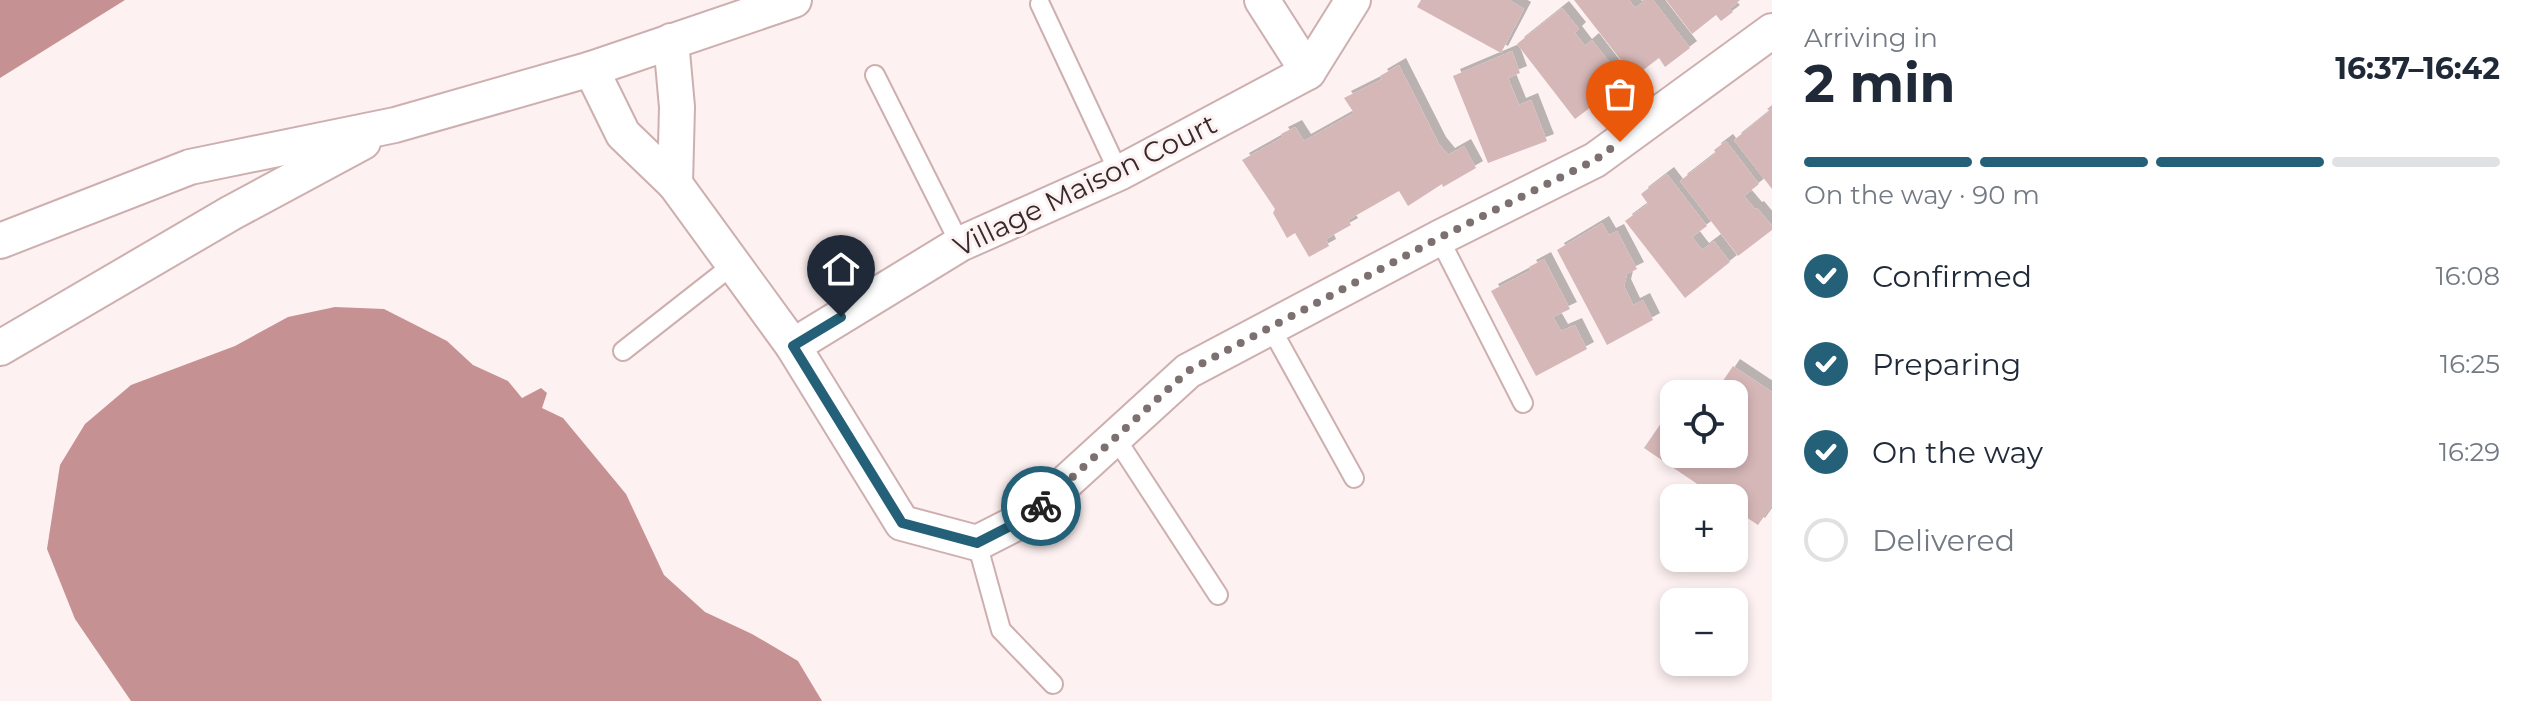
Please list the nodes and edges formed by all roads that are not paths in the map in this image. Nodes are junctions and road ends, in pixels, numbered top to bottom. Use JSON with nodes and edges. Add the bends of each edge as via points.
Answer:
{"nodes":[{"id":1,"x":794,"y":0,"type":"edge"},
{"id":2,"x":1262,"y":0,"type":"edge"},
{"id":3,"x":1353,"y":0,"type":"edge"},
{"id":4,"x":1040,"y":4,"type":"dead end"},
{"id":5,"x":1772,"y":31,"type":"edge"},
{"id":6,"x":671,"y":41,"type":"junction"},
{"id":7,"x":591,"y":69,"type":"junction"},
{"id":8,"x":1308,"y":72,"type":"junction"},
{"id":9,"x":875,"y":75,"type":"dead end"},
{"id":10,"x":395,"y":125,"type":"junction"},
{"id":11,"x":1119,"y":173,"type":"junction"},
{"id":12,"x":675,"y":184,"type":"junction"},
{"id":13,"x":1439,"y":238,"type":"junction"},
{"id":14,"x":0,"y":241,"type":"edge"},
{"id":15,"x":960,"y":244,"type":"junction"},
{"id":16,"x":734,"y":264,"type":"junction"},
{"id":17,"x":1271,"y":328,"type":"junction"},
{"id":18,"x":793,"y":346,"type":"junction"},
{"id":19,"x":0,"y":348,"type":"edge"},
{"id":20,"x":623,"y":351,"type":"dead end"},
{"id":21,"x":1523,"y":403,"type":"dead end"},
{"id":22,"x":1115,"y":437,"type":"junction"},
{"id":23,"x":1354,"y":478,"type":"dead end"},
{"id":24,"x":977,"y":543,"type":"junction"},
{"id":25,"x":1218,"y":595,"type":"dead end"},
{"id":26,"x":1053,"y":684,"type":"dead end"}],
"edges":[{"from":1,"to":6,"type":"street"},
{"from":2,"to":8,"type":"street"},
{"from":3,"to":8,"type":"street","name":"Village Maison Court"},
{"from":4,"to":11,"type":"lane"},
{"from":5,"to":13,"type":"street","via":[[1595,160]]},
{"from":6,"to":7,"type":"street"},
{"from":6,"to":12,"type":"street","via":[[677,107]]},
{"from":7,"to":10,"type":"street"},
{"from":7,"to":12,"type":"street","via":[[623,134]]},
{"from":8,"to":11,"type":"street","name":"Village Maison Court"},
{"from":9,"to":15,"type":"lane"},
{"from":10,"to":14,"type":"street","via":[[190,167]]},
{"from":10,"to":19,"type":"street"},
{"from":11,"to":15,"type":"street","name":"Village Maison Court"},
{"from":12,"to":16,"type":"street"},
{"from":13,"to":17,"type":"street"},
{"from":13,"to":21,"type":"lane"},
{"from":15,"to":18,"type":"street","name":"Village Maison Court"},
{"from":16,"to":18,"type":"street"},
{"from":16,"to":20,"type":"lane"},
{"from":17,"to":22,"type":"street","via":[[1188,371]]},
{"from":17,"to":23,"type":"lane"},
{"from":18,"to":24,"type":"street","via":[[902,523]]},
{"from":22,"to":24,"type":"street","via":[[1028,517]]},
{"from":22,"to":25,"type":"lane"},
{"from":24,"to":26,"type":"lane","via":[[1001,630]]}]}
